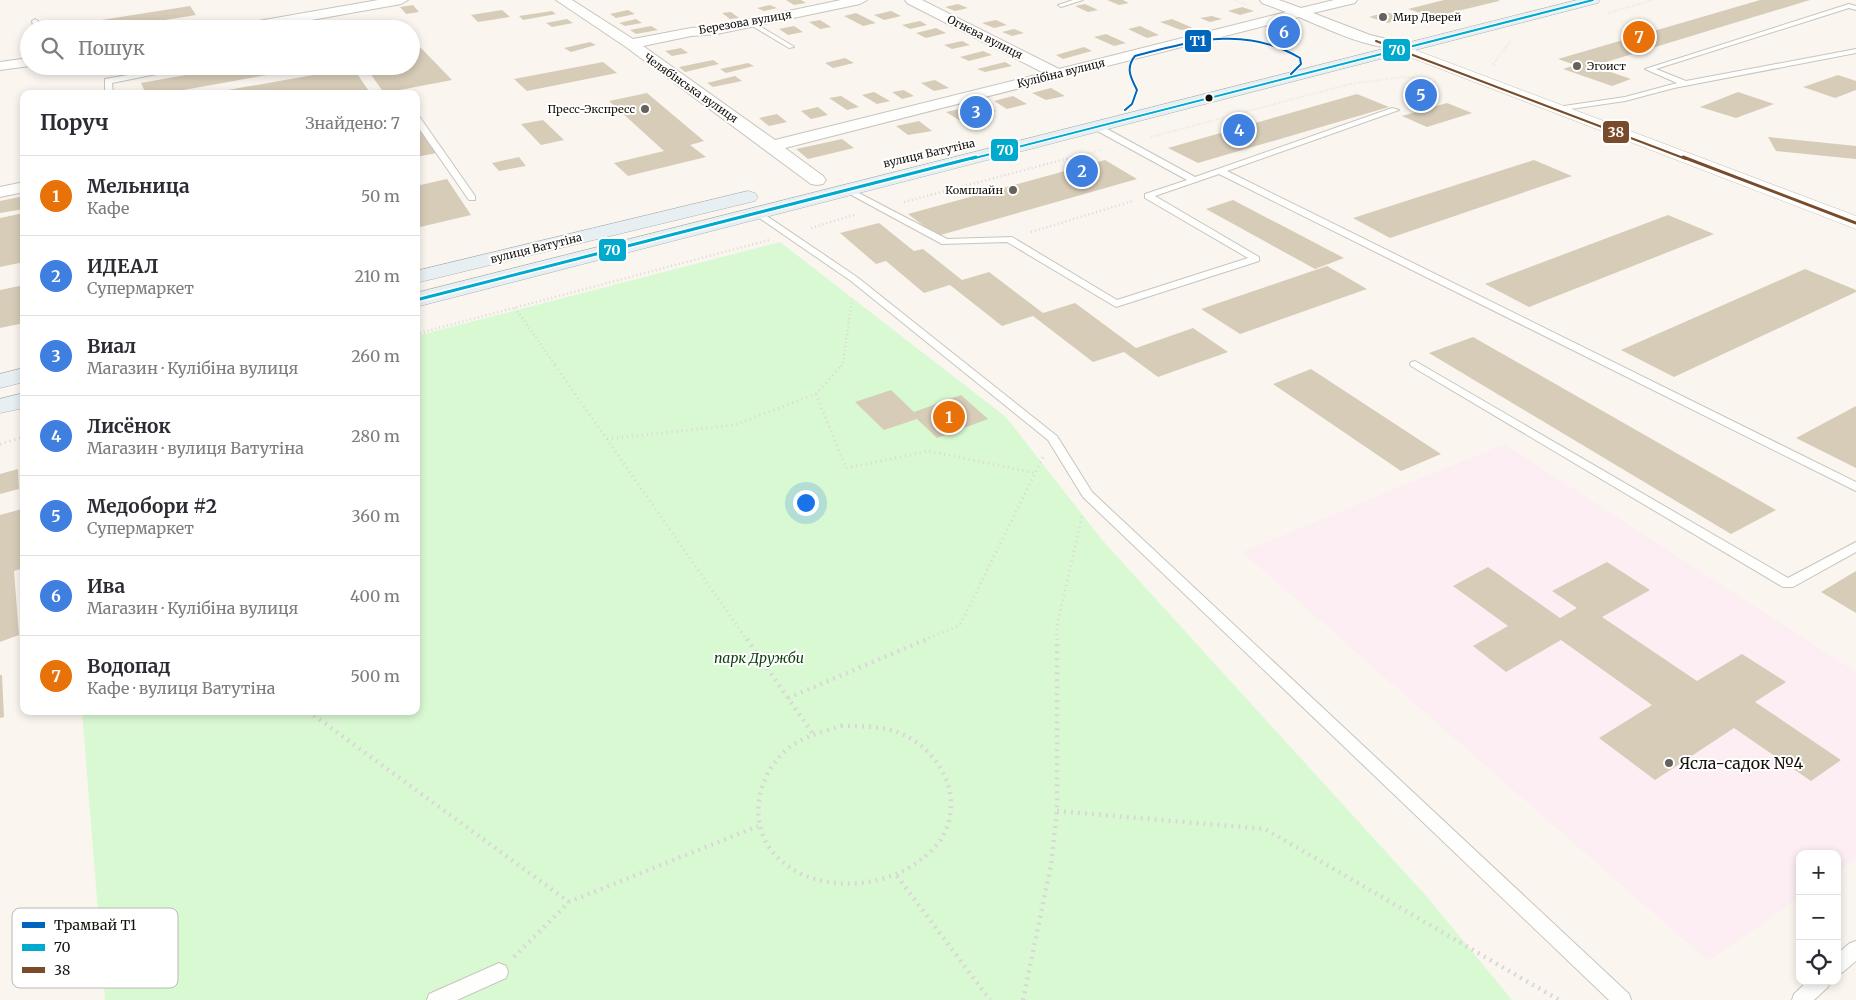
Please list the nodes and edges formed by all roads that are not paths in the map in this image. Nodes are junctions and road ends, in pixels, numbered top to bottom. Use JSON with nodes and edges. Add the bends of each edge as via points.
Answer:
{"nodes":[{"id":1,"x":401,"y":0,"type":"edge"},
{"id":2,"x":563,"y":0,"type":"edge"},
{"id":3,"x":860,"y":0,"type":"edge"},
{"id":4,"x":912,"y":0,"type":"edge"},
{"id":5,"x":1080,"y":0,"type":"edge"},
{"id":6,"x":1267,"y":0,"type":"edge"},
{"id":7,"x":1350,"y":0,"type":"edge"},
{"id":8,"x":1559,"y":0,"type":"edge"},
{"id":9,"x":1593,"y":0,"type":"edge"},
{"id":10,"x":1061,"y":5,"type":"dead end"},
{"id":11,"x":1856,"y":8,"type":"edge"},
{"id":12,"x":1298,"y":12,"type":"junction"},
{"id":13,"x":287,"y":20,"type":"edge"},
{"id":14,"x":751,"y":23,"type":"junction"},
{"id":15,"x":630,"y":44,"type":"junction"},
{"id":16,"x":1393,"y":46,"type":"junction"},
{"id":17,"x":791,"y":47,"type":"dead end"},
{"id":18,"x":1856,"y":51,"type":"edge"},
{"id":19,"x":20,"y":63,"type":"edge"},
{"id":20,"x":0,"y":66,"type":"edge"},
{"id":21,"x":1058,"y":74,"type":"junction"},
{"id":22,"x":142,"y":75,"type":"edge"},
{"id":23,"x":1686,"y":84,"type":"junction"},
{"id":24,"x":109,"y":90,"type":"edge"},
{"id":25,"x":1557,"y":109,"type":"junction"},
{"id":26,"x":1395,"y":110,"type":"dead end"},
{"id":27,"x":420,"y":125,"type":"edge"},
{"id":28,"x":1095,"y":126,"type":"junction"},
{"id":29,"x":772,"y":146,"type":"junction"},
{"id":30,"x":884,"y":164,"type":"dead end"},
{"id":31,"x":1220,"y":171,"type":"junction"},
{"id":32,"x":826,"y":178,"type":"joint"},
{"id":33,"x":1194,"y":180,"type":"junction"},
{"id":34,"x":20,"y":188,"type":"edge"},
{"id":35,"x":848,"y":191,"type":"junction"},
{"id":36,"x":0,"y":192,"type":"edge"},
{"id":37,"x":472,"y":198,"type":"dead end"},
{"id":38,"x":758,"y":213,"type":"junction"},
{"id":39,"x":1856,"y":223,"type":"edge"},
{"id":40,"x":420,"y":276,"type":"edge"},
{"id":41,"x":420,"y":299,"type":"edge"},
{"id":42,"x":1415,"y":364,"type":"dead end"},
{"id":43,"x":20,"y":376,"type":"edge"},
{"id":44,"x":0,"y":381,"type":"edge"},
{"id":45,"x":20,"y":401,"type":"edge"},
{"id":46,"x":0,"y":406,"type":"edge"},
{"id":47,"x":1856,"y":487,"type":"edge"},
{"id":48,"x":1856,"y":546,"type":"edge"},
{"id":49,"x":1856,"y":949,"type":"edge"},
{"id":50,"x":1841,"y":962,"type":"edge"},
{"id":51,"x":499,"y":972,"type":"road end"},
{"id":52,"x":1817,"y":985,"type":"edge"},
{"id":53,"x":436,"y":1000,"type":"edge"},
{"id":54,"x":1622,"y":1000,"type":"edge"},
{"id":55,"x":1801,"y":1000,"type":"edge"}],
"edges":[{"from":1,"to":13,"type":"street"},
{"from":2,"to":15,"type":"street","name":"Челябінська вулиця"},
{"from":3,"to":14,"type":"street","name":"Березова вулиця"},
{"from":4,"to":21,"type":"street","name":"Огнєва вулиця"},
{"from":5,"to":10,"type":"lane"},
{"from":6,"to":12,"type":"street"},
{"from":7,"to":12,"type":"street","name":"Кулібіна вулиця"},
{"from":8,"to":16,"type":"main road","name":"вулиця Ватутіна"},
{"from":9,"to":16,"type":"main road","name":"вулиця Ватутіна"},
{"from":11,"to":23,"type":"lane","via":[[1849,6],[1649,69]]},
{"from":12,"to":16,"type":"street"},
{"from":12,"to":21,"type":"street","name":"Кулібіна вулиця"},
{"from":14,"to":15,"type":"street","name":"Березова вулиця"},
{"from":14,"to":17,"type":"lane"},
{"from":15,"to":29,"type":"street","name":"Челябінська вулиця"},
{"from":16,"to":25,"type":"street"},
{"from":16,"to":28,"type":"main road","name":"вулиця Ватутіна"},
{"from":16,"to":30,"type":"main road","name":"вулиця Ватутіна"},
{"from":18,"to":23,"type":"lane"},
{"from":19,"to":20,"type":"street"},
{"from":21,"to":29,"type":"street","name":"Кулібіна вулиця"},
{"from":22,"to":24,"type":"lane","via":[[108,81]]},
{"from":23,"to":25,"type":"lane","via":[[1625,99]]},
{"from":25,"to":39,"type":"street"},
{"from":26,"to":31,"type":"lane"},
{"from":27,"to":37,"type":"lane"},
{"from":28,"to":33,"type":"lane"},
{"from":28,"to":35,"type":"main road","name":"вулиця Ватутіна"},
{"from":29,"to":32,"type":"street","name":"Челябінська вулиця"},
{"from":31,"to":33,"type":"lane"},
{"from":31,"to":47,"type":"lane"},
{"from":32,"to":40,"type":"main road","name":"вулиця Ватутіна"},
{"from":33,"to":35,"type":"lane","via":[[1148,196],[1256,259],[1116,304],[1009,239],[945,242]]},
{"from":34,"to":36,"type":"street"},
{"from":35,"to":38,"type":"main road","name":"вулиця Ватутіна"},
{"from":38,"to":41,"type":"main road","name":"вулиця Ватутіна"},
{"from":38,"to":54,"type":"lane","via":[[854,279],[1053,438],[1087,494]]},
{"from":42,"to":48,"type":"lane","via":[[1788,584]]},
{"from":43,"to":44,"type":"main road"},
{"from":45,"to":46,"type":"main road"},
{"from":49,"to":50,"type":"lane"},
{"from":51,"to":53,"type":"lane"},
{"from":52,"to":55,"type":"lane"}]}
